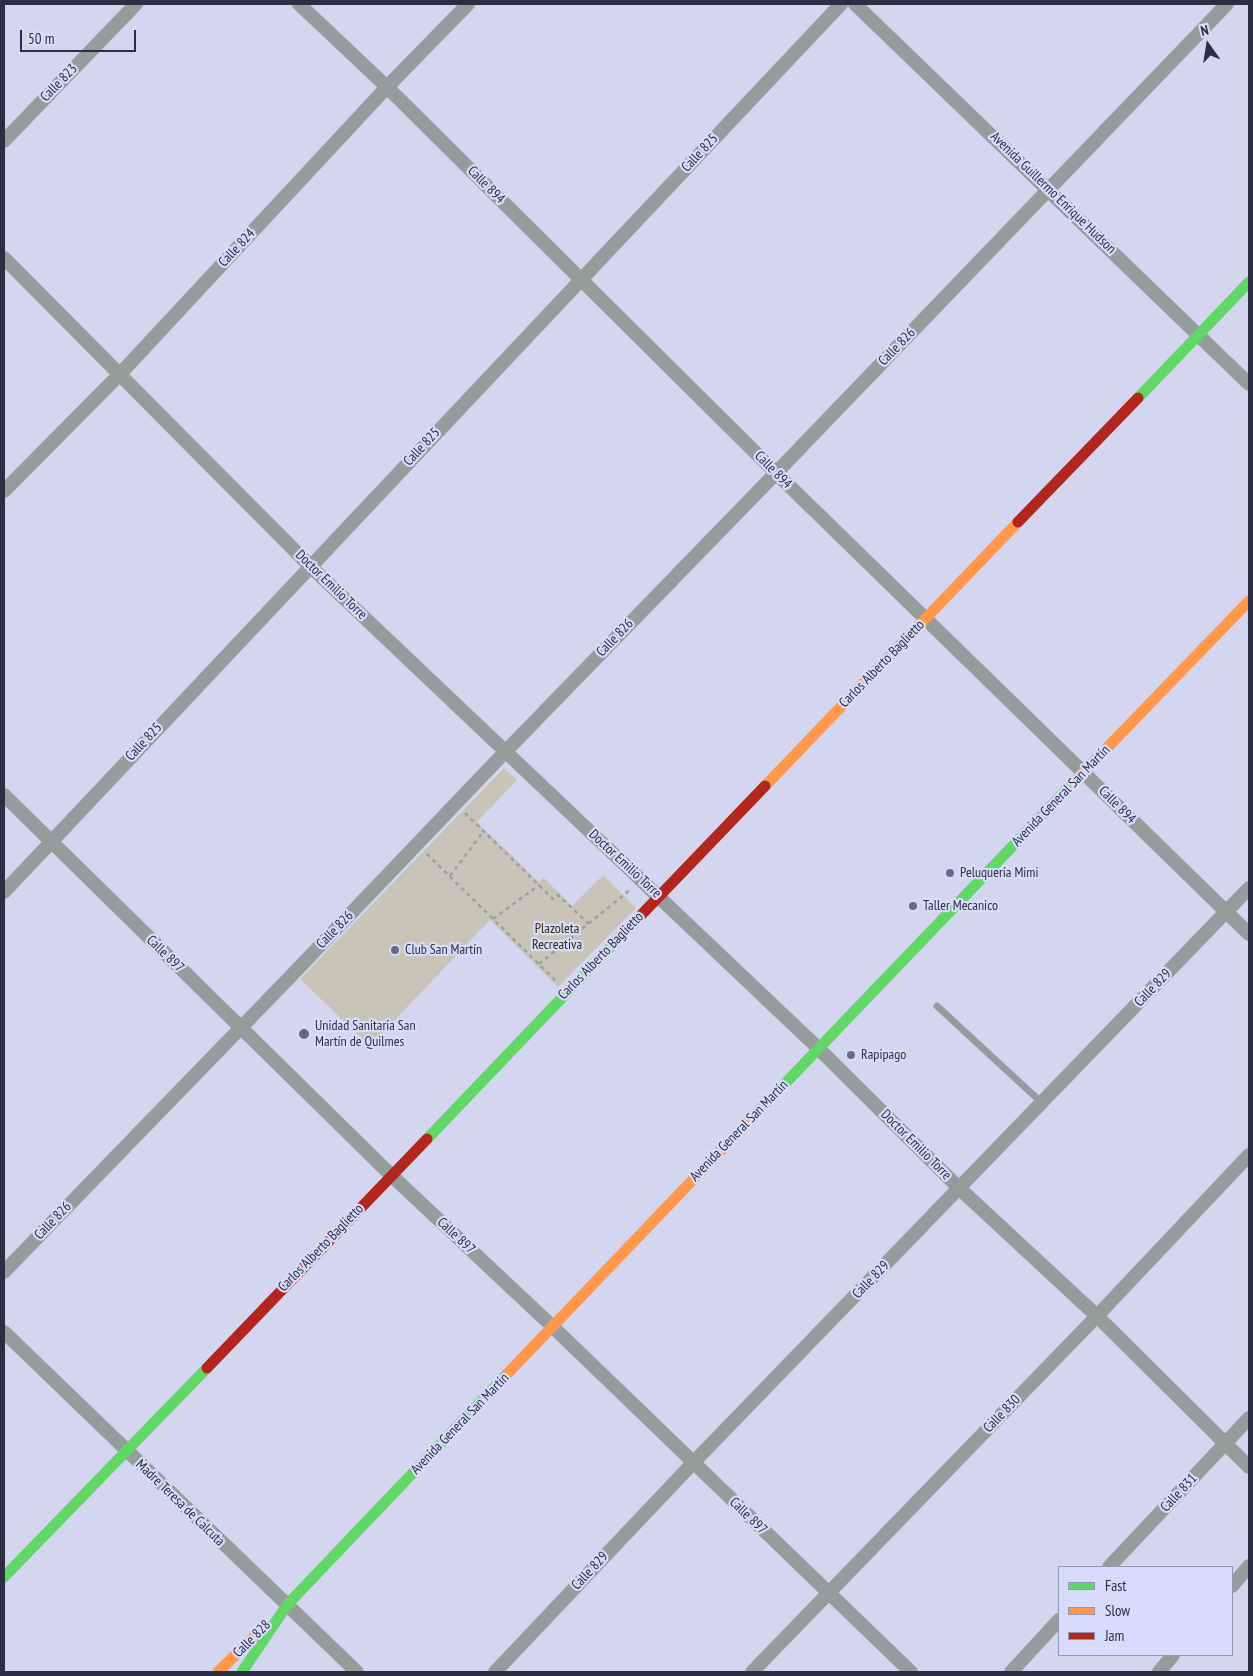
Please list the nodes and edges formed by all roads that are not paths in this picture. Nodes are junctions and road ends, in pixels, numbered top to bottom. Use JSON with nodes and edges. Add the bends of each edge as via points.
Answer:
{"nodes":[{"id":1,"x":136,"y":4,"type":"edge"},
{"id":2,"x":300,"y":4,"type":"edge"},
{"id":3,"x":468,"y":4,"type":"edge"},
{"id":4,"x":841,"y":4,"type":"edge"},
{"id":5,"x":855,"y":4,"type":"edge"},
{"id":6,"x":1227,"y":4,"type":"edge"},
{"id":7,"x":387,"y":87,"type":"junction"},
{"id":8,"x":4,"y":141,"type":"edge"},
{"id":9,"x":1049,"y":190,"type":"junction"},
{"id":10,"x":4,"y":258,"type":"edge"},
{"id":11,"x":580,"y":279,"type":"junction"},
{"id":12,"x":1249,"y":282,"type":"edge"},
{"id":13,"x":1199,"y":335,"type":"junction"},
{"id":14,"x":120,"y":374,"type":"junction"},
{"id":15,"x":1249,"y":384,"type":"edge"},
{"id":16,"x":776,"y":473,"type":"junction"},
{"id":17,"x":4,"y":491,"type":"edge"},
{"id":18,"x":310,"y":566,"type":"junction"},
{"id":19,"x":1249,"y":601,"type":"edge"},
{"id":20,"x":925,"y":619,"type":"junction"},
{"id":21,"x":506,"y":751,"type":"junction"},
{"id":22,"x":1084,"y":772,"type":"junction"},
{"id":23,"x":4,"y":795,"type":"edge"},
{"id":24,"x":50,"y":842,"type":"junction"},
{"id":25,"x":1249,"y":888,"type":"edge"},
{"id":26,"x":4,"y":892,"type":"edge"},
{"id":27,"x":659,"y":896,"type":"junction"},
{"id":28,"x":1226,"y":912,"type":"junction"},
{"id":29,"x":1249,"y":934,"type":"edge"},
{"id":30,"x":937,"y":1006,"type":"dead end"},
{"id":31,"x":241,"y":1028,"type":"junction"},
{"id":32,"x":818,"y":1048,"type":"junction"},
{"id":33,"x":1042,"y":1103,"type":"junction"},
{"id":34,"x":1249,"y":1154,"type":"edge"},
{"id":35,"x":391,"y":1175,"type":"junction"},
{"id":36,"x":960,"y":1189,"type":"junction"},
{"id":37,"x":4,"y":1272,"type":"edge"},
{"id":38,"x":1097,"y":1316,"type":"junction"},
{"id":39,"x":553,"y":1327,"type":"junction"},
{"id":40,"x":4,"y":1332,"type":"edge"},
{"id":41,"x":1249,"y":1418,"type":"edge"},
{"id":42,"x":1226,"y":1443,"type":"junction"},
{"id":43,"x":126,"y":1452,"type":"junction"},
{"id":44,"x":693,"y":1463,"type":"junction"},
{"id":45,"x":1249,"y":1466,"type":"edge"},
{"id":46,"x":1110,"y":1566,"type":"edge"},
{"id":47,"x":1249,"y":1566,"type":"edge"},
{"id":48,"x":4,"y":1577,"type":"edge"},
{"id":49,"x":1233,"y":1585,"type":"edge"},
{"id":50,"x":828,"y":1594,"type":"junction"},
{"id":51,"x":286,"y":1605,"type":"junction"},
{"id":52,"x":1058,"y":1621,"type":"edge"},
{"id":53,"x":1172,"y":1656,"type":"edge"},
{"id":54,"x":218,"y":1672,"type":"edge"},
{"id":55,"x":242,"y":1672,"type":"edge"},
{"id":56,"x":356,"y":1672,"type":"edge"},
{"id":57,"x":495,"y":1672,"type":"edge"},
{"id":58,"x":752,"y":1672,"type":"edge"},
{"id":59,"x":911,"y":1672,"type":"edge"},
{"id":60,"x":1011,"y":1672,"type":"edge"},
{"id":61,"x":1158,"y":1672,"type":"edge"}],
"edges":[{"from":1,"to":8,"type":"street","name":"Calle 823"},
{"from":2,"to":7,"type":"street","name":"Calle 894"},
{"from":3,"to":7,"type":"street","name":"Calle 824"},
{"from":4,"to":11,"type":"street","name":"Calle 825"},
{"from":5,"to":9,"type":"street","name":"Avenida Guillermo Enrique Hudson"},
{"from":6,"to":9,"type":"street","name":"Calle 826"},
{"from":7,"to":11,"type":"street","name":"Calle 894"},
{"from":7,"to":14,"type":"street","name":"Calle 824"},
{"from":9,"to":13,"type":"street","name":"Avenida Guillermo Enrique Hudson"},
{"from":9,"to":16,"type":"street","name":"Calle 826"},
{"from":10,"to":14,"type":"street","name":"Doctor Emilio Torre"},
{"from":11,"to":16,"type":"street","name":"Calle 894"},
{"from":11,"to":18,"type":"street","name":"Calle 825"},
{"from":12,"to":13,"type":"street","name":"Carlos Alberto Baglietto"},
{"from":13,"to":15,"type":"street","name":"Avenida Guillermo Enrique Hudson"},
{"from":13,"to":20,"type":"street","name":"Carlos Alberto Baglietto"},
{"from":14,"to":17,"type":"street","name":"Calle 824"},
{"from":14,"to":18,"type":"street","name":"Doctor Emilio Torre"},
{"from":16,"to":20,"type":"street","name":"Calle 894"},
{"from":16,"to":21,"type":"street","name":"Calle 826"},
{"from":18,"to":21,"type":"street","name":"Doctor Emilio Torre"},
{"from":18,"to":24,"type":"street","name":"Calle 825"},
{"from":19,"to":22,"type":"street","name":"Avenida General San Martín"},
{"from":20,"to":22,"type":"street","name":"Calle 894"},
{"from":20,"to":27,"type":"street","name":"Carlos Alberto Baglietto"},
{"from":21,"to":27,"type":"street","name":"Doctor Emilio Torre"},
{"from":21,"to":31,"type":"street","name":"Calle 826"},
{"from":22,"to":28,"type":"street","name":"Calle 894"},
{"from":22,"to":32,"type":"street","name":"Avenida General San Martín"},
{"from":23,"to":24,"type":"street","name":"Calle 897"},
{"from":24,"to":26,"type":"street","name":"Calle 825"},
{"from":24,"to":31,"type":"street","name":"Calle 897"},
{"from":25,"to":28,"type":"street","name":"Calle 829"},
{"from":27,"to":32,"type":"street","name":"Doctor Emilio Torre"},
{"from":27,"to":35,"type":"street","name":"Carlos Alberto Baglietto"},
{"from":28,"to":29,"type":"street","name":"Calle 894"},
{"from":28,"to":33,"type":"street","name":"Calle 829"},
{"from":30,"to":33,"type":"lane"},
{"from":31,"to":35,"type":"street","name":"Calle 897"},
{"from":31,"to":37,"type":"street","name":"Calle 826"},
{"from":32,"to":36,"type":"street","name":"Doctor Emilio Torre"},
{"from":32,"to":39,"type":"street","name":"Avenida General San Martín"},
{"from":33,"to":36,"type":"street","name":"Calle 829"},
{"from":34,"to":38,"type":"street","name":"Calle 830"},
{"from":35,"to":39,"type":"street","name":"Calle 897"},
{"from":35,"to":43,"type":"street","name":"Carlos Alberto Baglietto"},
{"from":36,"to":38,"type":"street","name":"Doctor Emilio Torre"},
{"from":36,"to":44,"type":"street","name":"Calle 829"},
{"from":38,"to":42,"type":"street","name":"Doctor Emilio Torre"},
{"from":38,"to":50,"type":"street","name":"Calle 830"},
{"from":39,"to":44,"type":"street","name":"Calle 897"},
{"from":39,"to":51,"type":"street","name":"Avenida General San Martín"},
{"from":40,"to":43,"type":"street","name":"Madre Teresa de Calcuta"},
{"from":41,"to":42,"type":"street","name":"Calle 831"},
{"from":42,"to":45,"type":"street","name":"Doctor Emilio Torre"},
{"from":42,"to":46,"type":"street","name":"Calle 831"},
{"from":43,"to":48,"type":"street","name":"Carlos Alberto Baglietto"},
{"from":43,"to":51,"type":"street","name":"Madre Teresa de Calcuta"},
{"from":44,"to":50,"type":"street","name":"Calle 897"},
{"from":44,"to":57,"type":"street","name":"Calle 829"},
{"from":47,"to":49,"type":"street"},
{"from":50,"to":58,"type":"street","name":"Calle 830"},
{"from":50,"to":59,"type":"street","name":"Calle 897"},
{"from":51,"to":54,"type":"street","name":"Calle 828"},
{"from":51,"to":55,"type":"street","name":"Avenida General San Martín"},
{"from":51,"to":56,"type":"street","name":"Madre Teresa de Calcuta"},
{"from":52,"to":60,"type":"street"},
{"from":53,"to":61,"type":"street"}]}
